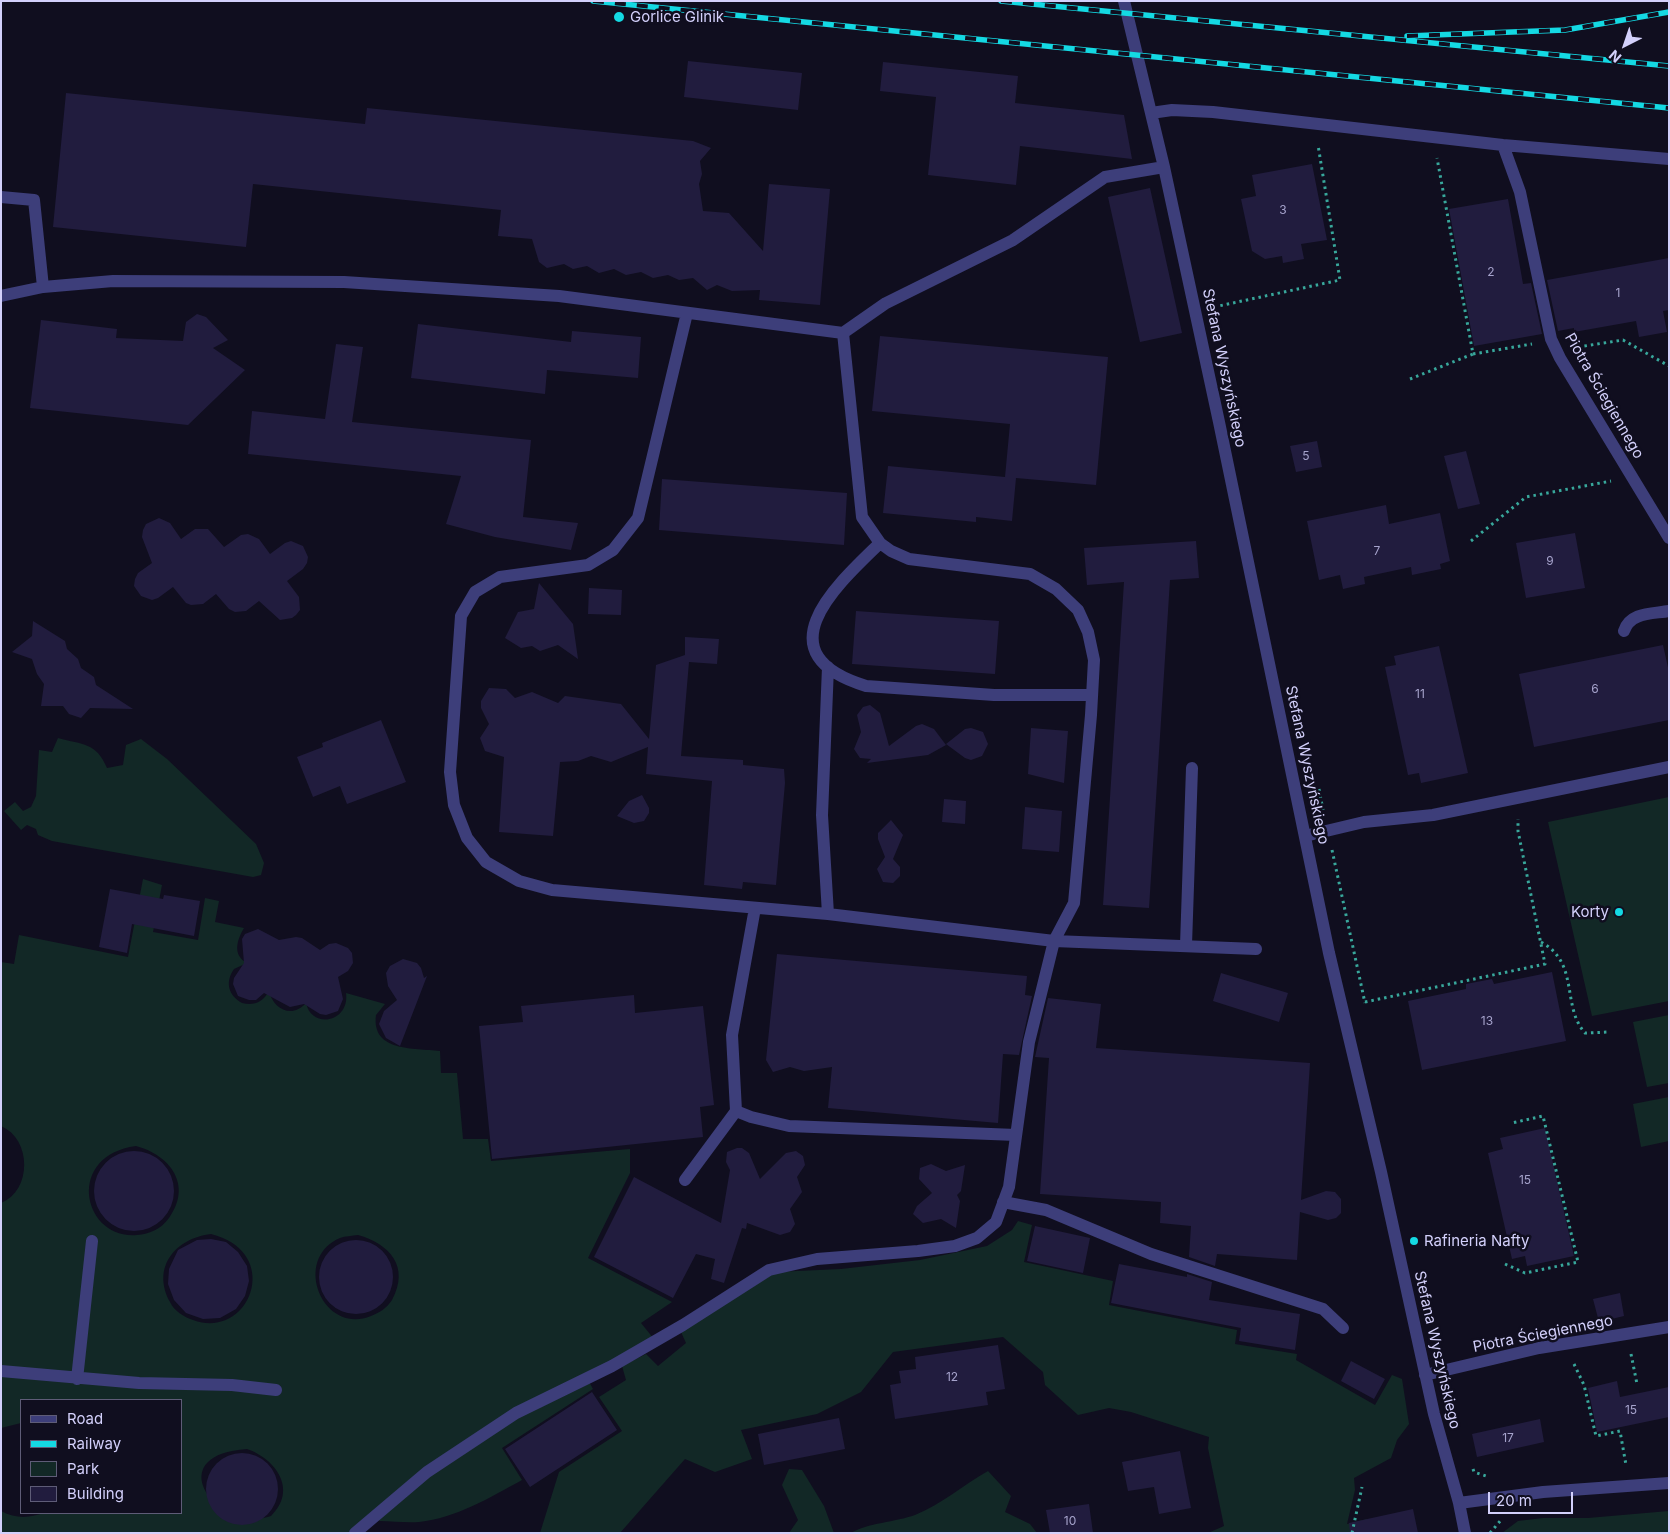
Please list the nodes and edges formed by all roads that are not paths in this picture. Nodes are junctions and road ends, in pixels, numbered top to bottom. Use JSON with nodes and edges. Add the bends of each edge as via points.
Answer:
{"nodes":[{"id":1,"x":1124,"y":1,"type":"edge"},
{"id":2,"x":1151,"y":113,"type":"junction"},
{"id":3,"x":1503,"y":145,"type":"junction"},
{"id":4,"x":1669,"y":159,"type":"edge"},
{"id":5,"x":1164,"y":167,"type":"junction"},
{"id":6,"x":1,"y":197,"type":"edge"},
{"id":7,"x":43,"y":286,"type":"junction"},
{"id":8,"x":1,"y":296,"type":"edge"},
{"id":9,"x":687,"y":313,"type":"junction"},
{"id":10,"x":843,"y":333,"type":"junction"},
{"id":11,"x":1669,"y":538,"type":"edge"},
{"id":12,"x":880,"y":543,"type":"junction"},
{"id":13,"x":1669,"y":610,"type":"edge"},
{"id":14,"x":1624,"y":631,"type":"dead end"},
{"id":15,"x":828,"y":667,"type":"junction"},
{"id":16,"x":1092,"y":695,"type":"junction"},
{"id":17,"x":1669,"y":767,"type":"edge"},
{"id":18,"x":1192,"y":768,"type":"dead end"},
{"id":19,"x":1305,"y":836,"type":"junction"},
{"id":20,"x":755,"y":908,"type":"junction"},
{"id":21,"x":828,"y":914,"type":"junction"},
{"id":22,"x":1054,"y":941,"type":"junction"},
{"id":23,"x":1186,"y":945,"type":"junction"},
{"id":24,"x":1256,"y":949,"type":"dead end"},
{"id":25,"x":736,"y":1111,"type":"junction"},
{"id":26,"x":1016,"y":1135,"type":"junction"},
{"id":27,"x":685,"y":1180,"type":"dead end"},
{"id":28,"x":1003,"y":1202,"type":"junction"},
{"id":29,"x":92,"y":1241,"type":"dead end"},
{"id":30,"x":1669,"y":1327,"type":"edge"},
{"id":31,"x":1343,"y":1328,"type":"dead end"},
{"id":32,"x":1,"y":1371,"type":"edge"},
{"id":33,"x":1425,"y":1375,"type":"junction"},
{"id":34,"x":77,"y":1379,"type":"junction"},
{"id":35,"x":276,"y":1390,"type":"dead end"},
{"id":36,"x":1669,"y":1483,"type":"edge"},
{"id":37,"x":1459,"y":1503,"type":"junction"},
{"id":38,"x":355,"y":1533,"type":"edge"},
{"id":39,"x":1465,"y":1533,"type":"edge"}],
"edges":[{"from":1,"to":2,"type":"street","name":"Stefana Wyszyńskiego"},
{"from":2,"to":3,"type":"street","via":[[1172,110],[1213,112]]},
{"from":2,"to":5,"type":"street","name":"Stefana Wyszyńskiego"},
{"from":3,"to":4,"type":"street"},
{"from":3,"to":11,"type":"street","name":"Piotra Ściegiennego","via":[[1520,192],[1551,339]]},
{"from":5,"to":10,"type":"street","via":[[1106,177],[1013,240],[886,303]]},
{"from":5,"to":19,"type":"street","name":"Stefana Wyszyńskiego"},
{"from":6,"to":7,"type":"street","via":[[34,200]]},
{"from":7,"to":8,"type":"street"},
{"from":7,"to":9,"type":"street","via":[[113,281],[344,282],[559,296]]},
{"from":9,"to":10,"type":"street"},
{"from":9,"to":20,"type":"street","via":[[638,518],[613,550],[588,565],[500,578],[475,592],[461,616],[450,772],[454,805],[467,838],[486,862],[519,881],[552,890]]},
{"from":10,"to":12,"type":"street","via":[[862,517]]},
{"from":12,"to":15,"type":"street","via":[[838,582],[820,609],[811,637],[820,659]]},
{"from":12,"to":16,"type":"street","via":[[909,559],[1030,574],[1056,589],[1078,610],[1088,632],[1094,660]]},
{"from":13,"to":14,"type":"street","via":[[1630,619]]},
{"from":15,"to":16,"type":"street","via":[[846,680],[866,686],[994,695]]},
{"from":15,"to":21,"type":"street","via":[[822,815]]},
{"from":16,"to":22,"type":"street","via":[[1074,903]]},
{"from":17,"to":19,"type":"street","via":[[1433,815],[1364,822]]},
{"from":18,"to":23,"type":"street"},
{"from":19,"to":33,"type":"street","name":"Stefana Wyszyńskiego"},
{"from":20,"to":21,"type":"street"},
{"from":20,"to":25,"type":"street","via":[[732,1035]]},
{"from":21,"to":22,"type":"street"},
{"from":22,"to":23,"type":"street"},
{"from":22,"to":26,"type":"street","via":[[1029,1042]]},
{"from":23,"to":24,"type":"street"},
{"from":25,"to":26,"type":"street","via":[[789,1126]]},
{"from":25,"to":27,"type":"street"},
{"from":26,"to":28,"type":"street"},
{"from":28,"to":31,"type":"street","via":[[1046,1210],[1151,1254],[1323,1308]]},
{"from":28,"to":38,"type":"street","via":[[996,1222],[977,1238],[955,1246],[817,1259],[769,1270],[683,1326],[612,1366],[516,1412],[427,1472]]},
{"from":29,"to":34,"type":"street"},
{"from":30,"to":33,"type":"street","name":"Piotra Ściegiennego","via":[[1539,1348]]},
{"from":32,"to":34,"type":"street"},
{"from":33,"to":37,"type":"street","name":"Stefana Wyszyńskiego"},
{"from":34,"to":35,"type":"street","via":[[139,1384],[232,1385]]},
{"from":36,"to":37,"type":"street","via":[[1543,1492]]},
{"from":37,"to":39,"type":"street","name":"Stefana Wyszyńskiego"}]}
